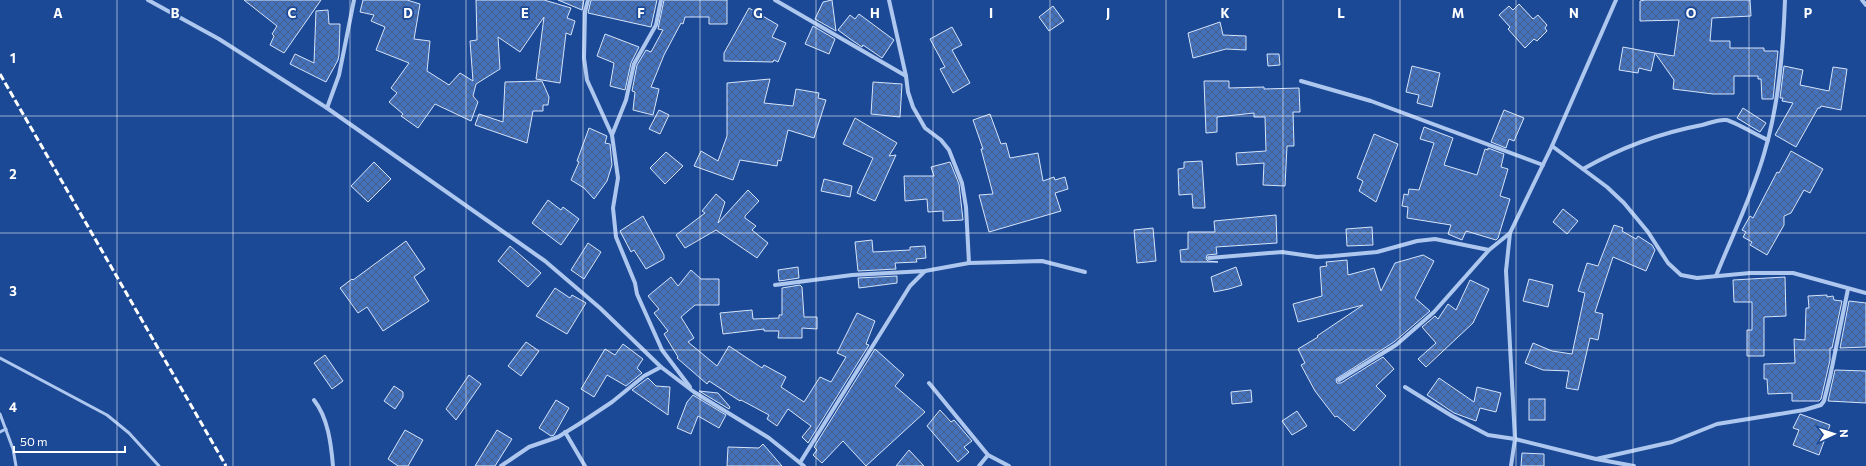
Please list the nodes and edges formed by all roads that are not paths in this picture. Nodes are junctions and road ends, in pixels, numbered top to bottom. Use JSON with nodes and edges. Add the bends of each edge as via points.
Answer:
{"nodes":[{"id":1,"x":148,"y":0,"type":"edge"},
{"id":2,"x":354,"y":0,"type":"edge"},
{"id":3,"x":588,"y":0,"type":"edge"},
{"id":4,"x":660,"y":0,"type":"edge"},
{"id":5,"x":775,"y":0,"type":"edge"},
{"id":6,"x":889,"y":0,"type":"edge"},
{"id":7,"x":1616,"y":0,"type":"edge"},
{"id":8,"x":1785,"y":0,"type":"edge"},
{"id":9,"x":906,"y":76,"type":"junction"},
{"id":10,"x":1300,"y":81,"type":"dead end"},
{"id":11,"x":327,"y":108,"type":"junction"},
{"id":12,"x":612,"y":135,"type":"junction"},
{"id":13,"x":1768,"y":140,"type":"junction"},
{"id":14,"x":1552,"y":146,"type":"junction"},
{"id":15,"x":1543,"y":165,"type":"junction"},
{"id":16,"x":1583,"y":169,"type":"junction"},
{"id":17,"x":1510,"y":233,"type":"junction"},
{"id":18,"x":1489,"y":250,"type":"junction"},
{"id":19,"x":1209,"y":258,"type":"dead end"},
{"id":20,"x":969,"y":263,"type":"junction"},
{"id":21,"x":925,"y":271,"type":"junction"},
{"id":22,"x":1085,"y":272,"type":"dead end"},
{"id":23,"x":1716,"y":276,"type":"junction"},
{"id":24,"x":775,"y":285,"type":"dead end"},
{"id":25,"x":1848,"y":289,"type":"junction"},
{"id":26,"x":1866,"y":294,"type":"edge"},
{"id":27,"x":0,"y":358,"type":"edge"},
{"id":28,"x":661,"y":367,"type":"junction"},
{"id":29,"x":1339,"y":380,"type":"dead end"},
{"id":30,"x":929,"y":383,"type":"dead end"},
{"id":31,"x":1405,"y":387,"type":"dead end"},
{"id":32,"x":694,"y":392,"type":"junction"},
{"id":33,"x":314,"y":400,"type":"dead end"},
{"id":34,"x":0,"y":414,"type":"edge"},
{"id":35,"x":6,"y":429,"type":"junction"},
{"id":36,"x":0,"y":432,"type":"edge"},
{"id":37,"x":566,"y":432,"type":"junction"},
{"id":38,"x":1515,"y":439,"type":"junction"},
{"id":39,"x":988,"y":455,"type":"junction"},
{"id":40,"x":1596,"y":459,"type":"junction"},
{"id":41,"x":801,"y":461,"type":"junction"},
{"id":42,"x":16,"y":466,"type":"edge"},
{"id":43,"x":159,"y":466,"type":"edge"},
{"id":44,"x":333,"y":466,"type":"edge"},
{"id":45,"x":500,"y":466,"type":"edge"},
{"id":46,"x":585,"y":466,"type":"edge"},
{"id":47,"x":804,"y":466,"type":"edge"},
{"id":48,"x":979,"y":466,"type":"edge"},
{"id":49,"x":1010,"y":466,"type":"edge"},
{"id":50,"x":1512,"y":466,"type":"edge"},
{"id":51,"x":1634,"y":466,"type":"edge"}],
"edges":[{"from":1,"to":11,"type":"street","via":[[219,39]]},
{"from":2,"to":11,"type":"street","via":[[339,75]]},
{"from":3,"to":12,"type":"street","via":[[585,12],[584,58],[587,80]]},
{"from":4,"to":12,"type":"street","via":[[656,25],[634,64],[626,100]]},
{"from":5,"to":9,"type":"street"},
{"from":6,"to":9,"type":"street"},
{"from":7,"to":14,"type":"street"},
{"from":8,"to":13,"type":"street","via":[[1779,84]]},
{"from":9,"to":20,"type":"street","via":[[913,107],[925,128],[945,145],[958,169],[966,207]]},
{"from":10,"to":15,"type":"street","via":[[1371,101]]},
{"from":11,"to":28,"type":"street","via":[[545,261],[600,308]]},
{"from":12,"to":32,"type":"street","via":[[618,178],[613,208],[616,237],[637,294],[662,350]]},
{"from":13,"to":16,"type":"street","via":[[1733,122],[1720,121],[1685,128],[1628,147]]},
{"from":13,"to":23,"type":"street","via":[[1757,175]]},
{"from":14,"to":15,"type":"street"},
{"from":14,"to":16,"type":"street"},
{"from":15,"to":17,"type":"street"},
{"from":16,"to":23,"type":"street","via":[[1624,203],[1676,272],[1688,277]]},
{"from":17,"to":18,"type":"street"},
{"from":17,"to":38,"type":"street","via":[[1506,270]]},
{"from":18,"to":19,"type":"street","via":[[1435,239],[1376,252],[1333,256],[1317,257],[1282,252]]},
{"from":18,"to":29,"type":"street","via":[[1434,312],[1396,346]]},
{"from":20,"to":21,"type":"street"},
{"from":20,"to":22,"type":"street","via":[[1042,262]]},
{"from":21,"to":24,"type":"street","via":[[844,276]]},
{"from":21,"to":41,"type":"street","via":[[910,286]]},
{"from":23,"to":25,"type":"street","via":[[1793,273]]},
{"from":25,"to":26,"type":"street"},
{"from":25,"to":40,"type":"street","via":[[1824,401],[1821,405],[1717,424],[1672,442]]},
{"from":27,"to":43,"type":"lane","via":[[106,415],[129,433]]},
{"from":28,"to":32,"type":"street"},
{"from":28,"to":37,"type":"street","via":[[644,376],[612,402]]},
{"from":30,"to":39,"type":"street"},
{"from":31,"to":38,"type":"street","via":[[1488,435]]},
{"from":32,"to":41,"type":"street"},
{"from":33,"to":44,"type":"street","via":[[321,409],[329,437]]},
{"from":34,"to":35,"type":"lane"},
{"from":35,"to":36,"type":"lane"},
{"from":35,"to":42,"type":"lane"},
{"from":37,"to":45,"type":"street","via":[[529,447]]},
{"from":37,"to":46,"type":"street"},
{"from":38,"to":40,"type":"street"},
{"from":38,"to":50,"type":"street"},
{"from":39,"to":48,"type":"street"},
{"from":39,"to":49,"type":"street"},
{"from":40,"to":51,"type":"street"},
{"from":41,"to":47,"type":"street"}]}
